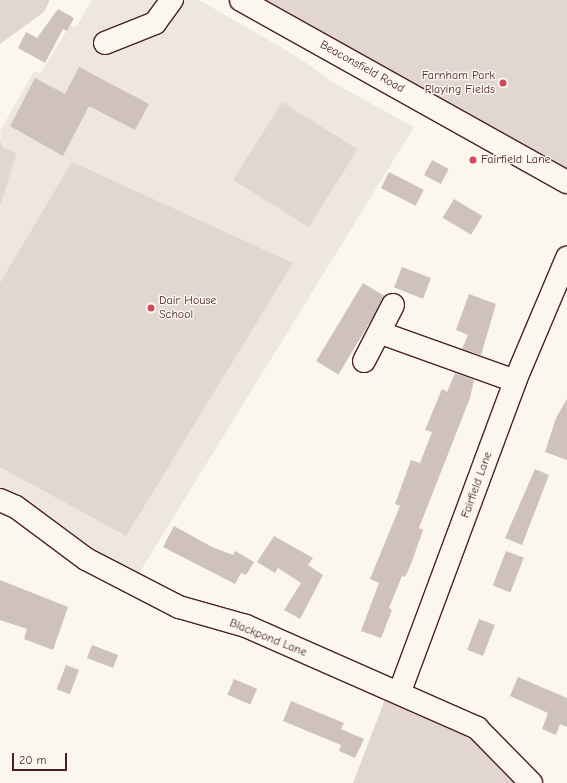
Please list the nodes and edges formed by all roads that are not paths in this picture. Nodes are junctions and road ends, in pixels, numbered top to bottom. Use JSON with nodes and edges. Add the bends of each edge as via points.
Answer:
{"nodes":[{"id":1,"x":172,"y":0,"type":"edge"},
{"id":2,"x":241,"y":0,"type":"edge"},
{"id":3,"x":105,"y":43,"type":"dead end"},
{"id":4,"x":567,"y":182,"type":"edge"},
{"id":5,"x":567,"y":258,"type":"edge"},
{"id":6,"x":393,"y":305,"type":"dead end"},
{"id":7,"x":381,"y":333,"type":"junction"},
{"id":8,"x":364,"y":361,"type":"dead end"},
{"id":9,"x":515,"y":381,"type":"junction"},
{"id":10,"x":0,"y":500,"type":"edge"},
{"id":11,"x":400,"y":691,"type":"junction"},
{"id":12,"x":531,"y":783,"type":"edge"}],
"edges":[{"from":1,"to":3,"type":"street","via":[[155,23]]},
{"from":2,"to":4,"type":"street","name":"Beaconsfield Road"},
{"from":5,"to":9,"type":"street","name":"Fairfield Lane"},
{"from":6,"to":7,"type":"street"},
{"from":7,"to":8,"type":"street"},
{"from":7,"to":9,"type":"street"},
{"from":9,"to":11,"type":"street","name":"Fairfield Lane"},
{"from":10,"to":11,"type":"street","name":"Blackpond Lane","via":[[16,506],[86,559],[179,608],[246,626]]},
{"from":11,"to":12,"type":"street","name":"Blackpond Lane","via":[[477,728]]}]}
